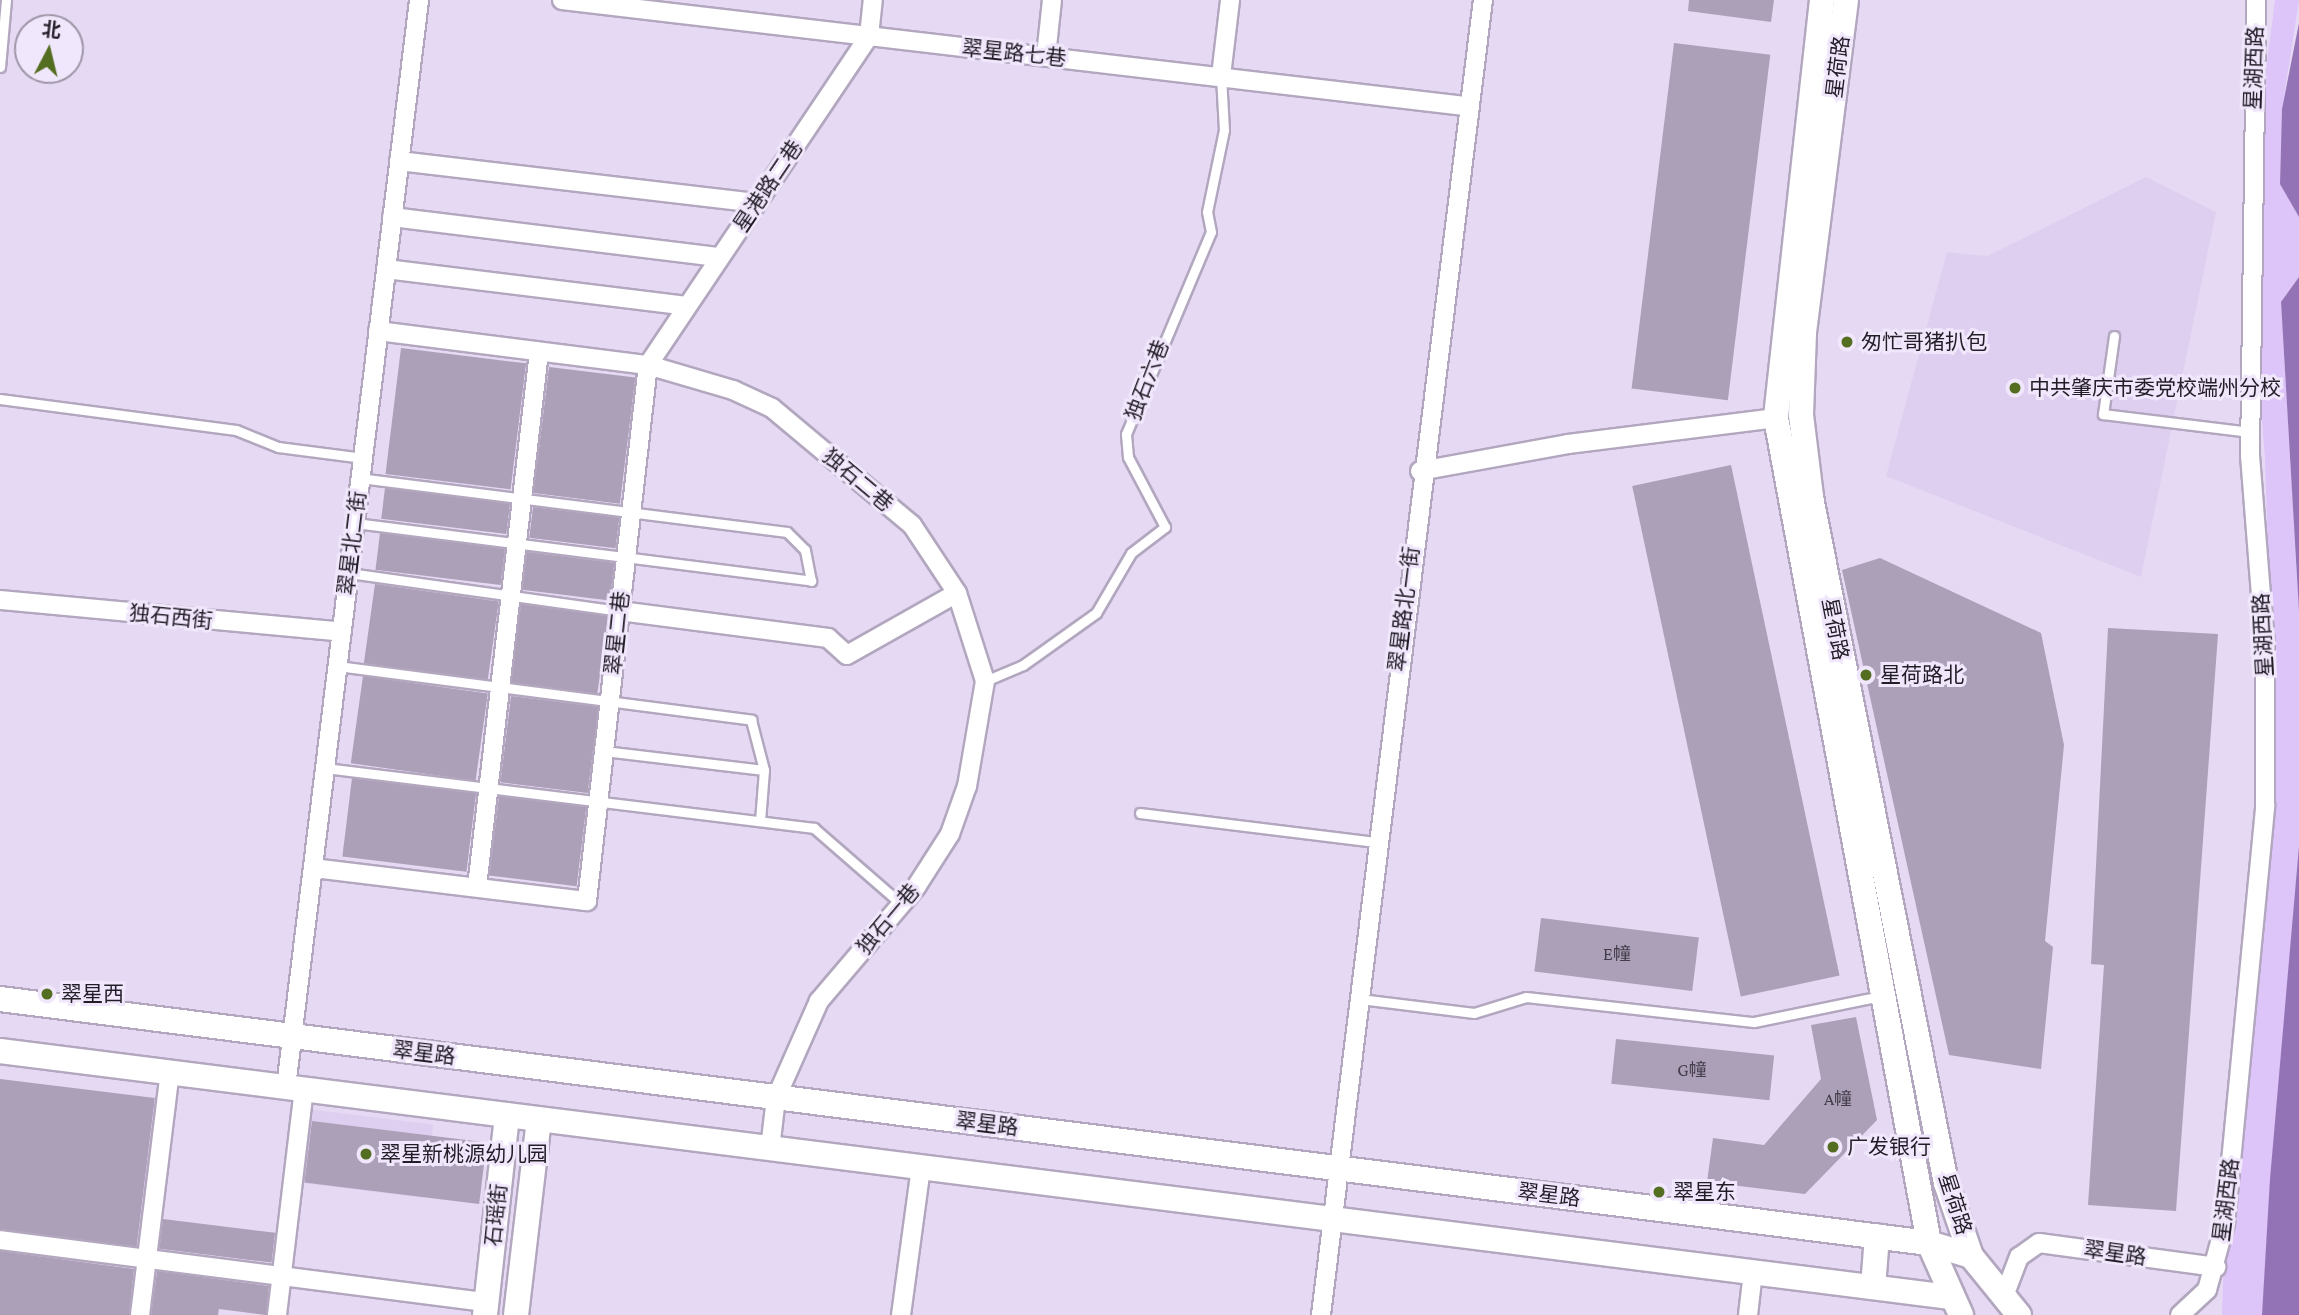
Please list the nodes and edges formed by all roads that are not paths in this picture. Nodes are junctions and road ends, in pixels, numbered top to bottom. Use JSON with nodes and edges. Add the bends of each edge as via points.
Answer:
{"nodes":[{"id":1,"x":6,"y":0,"type":"edge"},
{"id":2,"x":419,"y":0,"type":"edge"},
{"id":3,"x":571,"y":0,"type":"edge"},
{"id":4,"x":719,"y":0,"type":"edge"},
{"id":5,"x":873,"y":0,"type":"edge"},
{"id":6,"x":1052,"y":0,"type":"edge"},
{"id":7,"x":1230,"y":0,"type":"edge"},
{"id":8,"x":1483,"y":0,"type":"edge"},
{"id":9,"x":1822,"y":0,"type":"edge"},
{"id":10,"x":1846,"y":0,"type":"edge"},
{"id":11,"x":2256,"y":0,"type":"edge"},
{"id":12,"x":718,"y":19,"type":"junction"},
{"id":13,"x":869,"y":36,"type":"junction"},
{"id":14,"x":1046,"y":56,"type":"junction"},
{"id":15,"x":0,"y":67,"type":"edge"},
{"id":16,"x":1221,"y":76,"type":"junction"},
{"id":17,"x":1465,"y":106,"type":"junction"},
{"id":18,"x":399,"y":161,"type":"junction"},
{"id":19,"x":756,"y":203,"type":"junction"},
{"id":20,"x":392,"y":216,"type":"junction"},
{"id":21,"x":720,"y":257,"type":"junction"},
{"id":22,"x":386,"y":270,"type":"junction"},
{"id":23,"x":687,"y":306,"type":"junction"},
{"id":24,"x":378,"y":331,"type":"junction"},
{"id":25,"x":2114,"y":335,"type":"dead end"},
{"id":26,"x":539,"y":352,"type":"junction"},
{"id":27,"x":648,"y":365,"type":"junction"},
{"id":28,"x":0,"y":400,"type":"edge"},
{"id":29,"x":1801,"y":415,"type":"junction"},
{"id":30,"x":1776,"y":418,"type":"junction"},
{"id":31,"x":2250,"y":432,"type":"junction"},
{"id":32,"x":363,"y":458,"type":"junction"},
{"id":33,"x":1420,"y":471,"type":"junction"},
{"id":34,"x":360,"y":478,"type":"junction"},
{"id":35,"x":522,"y":499,"type":"junction"},
{"id":36,"x":631,"y":512,"type":"junction"},
{"id":37,"x":355,"y":523,"type":"junction"},
{"id":38,"x":517,"y":544,"type":"junction"},
{"id":39,"x":626,"y":558,"type":"junction"},
{"id":40,"x":349,"y":573,"type":"junction"},
{"id":41,"x":957,"y":593,"type":"junction"},
{"id":42,"x":511,"y":596,"type":"junction"},
{"id":43,"x":0,"y":600,"type":"edge"},
{"id":44,"x":620,"y":611,"type":"junction"},
{"id":45,"x":342,"y":632,"type":"junction"},
{"id":46,"x":338,"y":666,"type":"junction"},
{"id":47,"x":985,"y":681,"type":"junction"},
{"id":48,"x":500,"y":687,"type":"junction"},
{"id":49,"x":610,"y":701,"type":"junction"},
{"id":50,"x":604,"y":751,"type":"junction"},
{"id":51,"x":325,"y":768,"type":"junction"},
{"id":52,"x":764,"y":770,"type":"junction"},
{"id":53,"x":488,"y":788,"type":"junction"},
{"id":54,"x":598,"y":801,"type":"junction"},
{"id":55,"x":1140,"y":813,"type":"dead end"},
{"id":56,"x":760,"y":821,"type":"junction"},
{"id":57,"x":1377,"y":842,"type":"junction"},
{"id":58,"x":313,"y":868,"type":"junction"},
{"id":59,"x":477,"y":887,"type":"junction"},
{"id":60,"x":901,"y":904,"type":"junction"},
{"id":61,"x":1896,"y":993,"type":"junction"},
{"id":62,"x":0,"y":999,"type":"edge"},
{"id":63,"x":1358,"y":999,"type":"junction"},
{"id":64,"x":292,"y":1036,"type":"junction"},
{"id":65,"x":0,"y":1051,"type":"edge"},
{"id":66,"x":170,"y":1072,"type":"junction"},
{"id":67,"x":295,"y":1088,"type":"junction"},
{"id":68,"x":776,"y":1098,"type":"junction"},
{"id":69,"x":507,"y":1115,"type":"junction"},
{"id":70,"x":539,"y":1119,"type":"junction"},
{"id":71,"x":770,"y":1148,"type":"junction"},
{"id":72,"x":922,"y":1167,"type":"junction"},
{"id":73,"x":1338,"y":1168,"type":"junction"},
{"id":74,"x":1332,"y":1219,"type":"junction"},
{"id":75,"x":1877,"y":1236,"type":"junction"},
{"id":76,"x":0,"y":1240,"type":"edge"},
{"id":77,"x":1929,"y":1243,"type":"junction"},
{"id":78,"x":1971,"y":1256,"type":"junction"},
{"id":79,"x":147,"y":1258,"type":"junction"},
{"id":80,"x":2216,"y":1267,"type":"junction"},
{"id":81,"x":1753,"y":1272,"type":"junction"},
{"id":82,"x":282,"y":1276,"type":"junction"},
{"id":83,"x":1874,"y":1287,"type":"junction"},
{"id":84,"x":2011,"y":1305,"type":"edge"},
{"id":85,"x":1955,"y":1306,"type":"edge"},
{"id":86,"x":486,"y":1308,"type":"edge"},
{"id":87,"x":140,"y":1315,"type":"edge"},
{"id":88,"x":277,"y":1315,"type":"edge"},
{"id":89,"x":516,"y":1315,"type":"edge"},
{"id":90,"x":901,"y":1315,"type":"edge"},
{"id":91,"x":1321,"y":1315,"type":"edge"},
{"id":92,"x":1748,"y":1315,"type":"edge"},
{"id":93,"x":2180,"y":1315,"type":"edge"}],
"edges":[{"from":1,"to":15,"type":"lane"},
{"from":2,"to":18,"type":"street","name":"翠星北二街"},
{"from":3,"to":12,"type":"street","name":"翠星路七巷"},
{"from":4,"to":12,"type":"street"},
{"from":5,"to":13,"type":"street","name":"星港路二巷"},
{"from":6,"to":14,"type":"street"},
{"from":7,"to":16,"type":"street"},
{"from":8,"to":17,"type":"street","name":"翠星路北一街"},
{"from":9,"to":30,"type":"street","name":"星荷路"},
{"from":10,"to":29,"type":"street","name":"星荷路","via":[[1804,333]]},
{"from":11,"to":31,"type":"street","name":"星湖西路"},
{"from":12,"to":13,"type":"street","name":"翠星路七巷"},
{"from":13,"to":14,"type":"street","name":"翠星路七巷"},
{"from":13,"to":19,"type":"street","name":"星港路二巷"},
{"from":14,"to":16,"type":"street","name":"翠星路七巷"},
{"from":16,"to":17,"type":"street","name":"翠星路七巷"},
{"from":16,"to":47,"type":"lane","name":"独石六巷","via":[[1224,130],[1207,212],[1211,232],[1126,434],[1128,457],[1165,527],[1131,553],[1097,613],[1023,666]]},
{"from":17,"to":33,"type":"street","name":"翠星路北一街"},
{"from":18,"to":19,"type":"street"},
{"from":18,"to":20,"type":"street","name":"翠星北二街"},
{"from":19,"to":21,"type":"street","name":"星港路二巷"},
{"from":20,"to":21,"type":"street"},
{"from":20,"to":22,"type":"street","name":"翠星北二街"},
{"from":21,"to":23,"type":"street","name":"星港路二巷"},
{"from":22,"to":23,"type":"street"},
{"from":22,"to":24,"type":"street","name":"翠星北二街"},
{"from":23,"to":27,"type":"street","name":"星港路二巷"},
{"from":24,"to":26,"type":"street","name":"独石二巷"},
{"from":24,"to":32,"type":"street","name":"翠星北二街"},
{"from":25,"to":31,"type":"lane","via":[[2103,414]]},
{"from":26,"to":27,"type":"street","name":"独石二巷"},
{"from":26,"to":35,"type":"street"},
{"from":27,"to":36,"type":"street","name":"翠星二巷"},
{"from":27,"to":41,"type":"street","name":"独石二巷","via":[[772,408],[912,525]]},
{"from":28,"to":32,"type":"lane","via":[[236,430],[278,447]]},
{"from":29,"to":30,"type":"street"},
{"from":29,"to":61,"type":"street","name":"星荷路","via":[[1815,530]]},
{"from":30,"to":33,"type":"street","via":[[1568,444]]},
{"from":30,"to":61,"type":"street","name":"星荷路"},
{"from":31,"to":80,"type":"street","name":"星湖西路","via":[[2265,646],[2265,805]]},
{"from":32,"to":34,"type":"street","name":"翠星北二街"},
{"from":33,"to":57,"type":"street","name":"翠星路北一街"},
{"from":34,"to":35,"type":"lane"},
{"from":34,"to":37,"type":"street","name":"翠星北二街"},
{"from":35,"to":36,"type":"lane"},
{"from":35,"to":38,"type":"street"},
{"from":36,"to":39,"type":"street","name":"翠星二巷"},
{"from":36,"to":39,"type":"lane","via":[[787,532],[805,550],[811,581]]},
{"from":37,"to":38,"type":"lane"},
{"from":37,"to":40,"type":"street","name":"翠星北二街"},
{"from":38,"to":39,"type":"lane"},
{"from":38,"to":42,"type":"street"},
{"from":39,"to":44,"type":"street","name":"翠星二巷"},
{"from":40,"to":42,"type":"lane"},
{"from":40,"to":45,"type":"street","name":"翠星北二街"},
{"from":41,"to":44,"type":"street","via":[[847,655],[828,638]]},
{"from":41,"to":47,"type":"street","name":"独石二巷"},
{"from":42,"to":44,"type":"lane"},
{"from":42,"to":48,"type":"street"},
{"from":43,"to":45,"type":"street","name":"独石西街"},
{"from":44,"to":49,"type":"street","name":"翠星二巷"},
{"from":45,"to":46,"type":"street","name":"翠星北二街"},
{"from":46,"to":48,"type":"lane"},
{"from":46,"to":51,"type":"street","name":"翠星北二街"},
{"from":47,"to":60,"type":"street","name":"独石一巷","via":[[967,786],[950,834]]},
{"from":48,"to":49,"type":"lane"},
{"from":48,"to":53,"type":"street"},
{"from":49,"to":50,"type":"street","name":"翠星二巷"},
{"from":49,"to":52,"type":"lane","via":[[751,720]]},
{"from":50,"to":52,"type":"lane"},
{"from":50,"to":54,"type":"street","name":"翠星二巷"},
{"from":51,"to":53,"type":"lane"},
{"from":51,"to":58,"type":"street","name":"翠星北二街"},
{"from":52,"to":56,"type":"lane"},
{"from":53,"to":54,"type":"lane"},
{"from":53,"to":59,"type":"street"},
{"from":54,"to":56,"type":"lane"},
{"from":54,"to":59,"type":"street","name":"翠星二巷","via":[[587,901]]},
{"from":55,"to":57,"type":"lane"},
{"from":56,"to":60,"type":"lane","via":[[814,828]]},
{"from":57,"to":63,"type":"street","name":"翠星路北一街"},
{"from":58,"to":59,"type":"street"},
{"from":58,"to":64,"type":"street","name":"翠星北二街"},
{"from":60,"to":68,"type":"street","name":"独石一巷","via":[[819,1001]]},
{"from":61,"to":63,"type":"lane","via":[[1755,1022],[1526,997],[1474,1013]]},
{"from":61,"to":77,"type":"street","name":"星荷路"},
{"from":61,"to":78,"type":"street","name":"星荷路","via":[[1946,1182]]},
{"from":62,"to":64,"type":"street","name":"翠星路"},
{"from":63,"to":73,"type":"street","name":"翠星路北一街"},
{"from":64,"to":67,"type":"street","name":"翠星北二街"},
{"from":64,"to":68,"type":"street","name":"翠星路"},
{"from":65,"to":66,"type":"street"},
{"from":66,"to":67,"type":"street"},
{"from":66,"to":79,"type":"street"},
{"from":67,"to":69,"type":"street"},
{"from":67,"to":82,"type":"street","name":"翠星北二街"},
{"from":68,"to":71,"type":"street","name":"独石一巷"},
{"from":68,"to":73,"type":"street","name":"翠星路"},
{"from":69,"to":70,"type":"street"},
{"from":69,"to":86,"type":"street","name":"石瑶街"},
{"from":70,"to":71,"type":"street"},
{"from":70,"to":89,"type":"street","name":"石瑶街"},
{"from":71,"to":72,"type":"street"},
{"from":72,"to":74,"type":"street"},
{"from":72,"to":90,"type":"street"},
{"from":73,"to":74,"type":"street","name":"翠星路北一街"},
{"from":73,"to":75,"type":"street","name":"翠星路"},
{"from":74,"to":81,"type":"street"},
{"from":74,"to":91,"type":"street","name":"翠星路北一街"},
{"from":75,"to":77,"type":"street","name":"翠星路"},
{"from":75,"to":83,"type":"street"},
{"from":76,"to":79,"type":"street"},
{"from":77,"to":78,"type":"street","name":"翠星路"},
{"from":77,"to":85,"type":"street","name":"星荷路"},
{"from":78,"to":84,"type":"street","name":"星荷路"},
{"from":79,"to":82,"type":"street"},
{"from":79,"to":87,"type":"street"},
{"from":80,"to":84,"type":"street","name":"翠星路","via":[[2039,1243],[2019,1257]]},
{"from":80,"to":93,"type":"street","via":[[2207,1290]]},
{"from":81,"to":83,"type":"street"},
{"from":81,"to":92,"type":"street"},
{"from":82,"to":86,"type":"street"},
{"from":82,"to":88,"type":"street","name":"翠星北二街"},
{"from":83,"to":85,"type":"street"}]}
